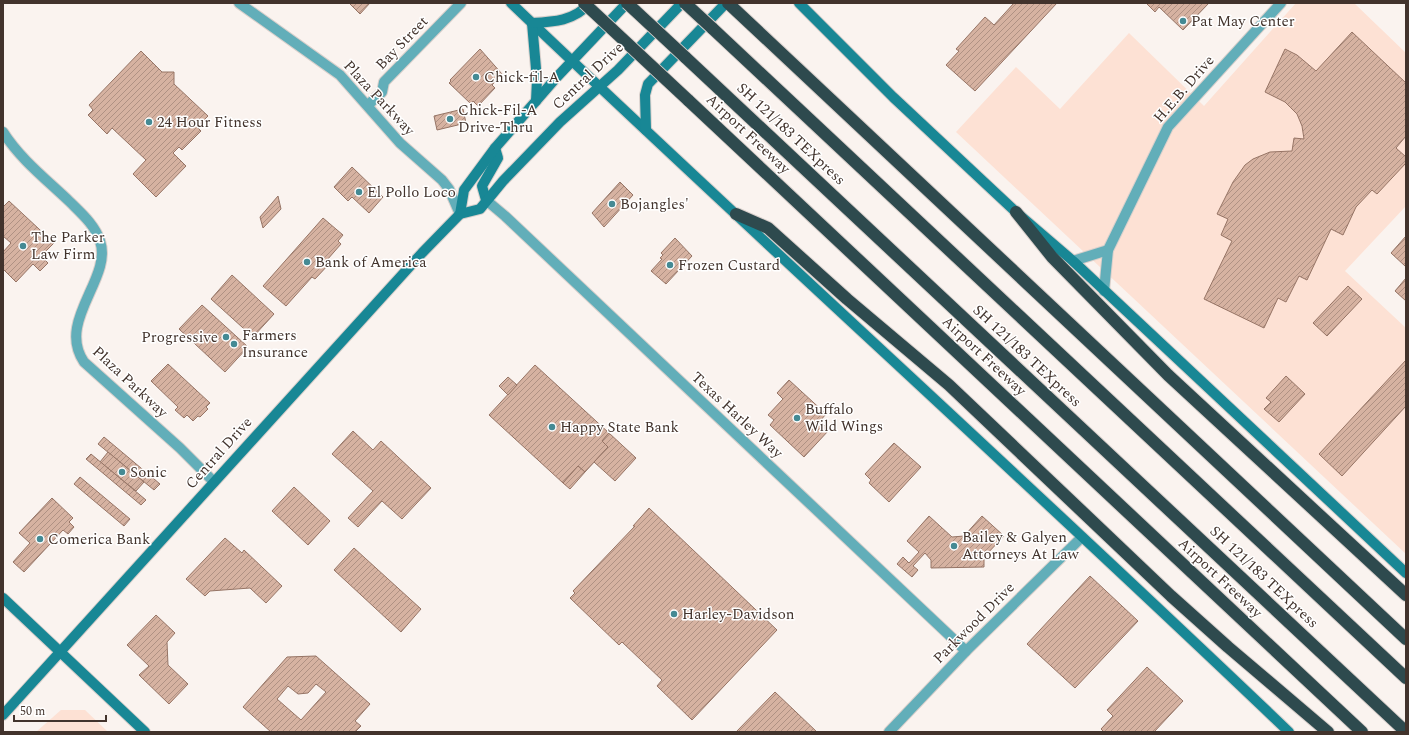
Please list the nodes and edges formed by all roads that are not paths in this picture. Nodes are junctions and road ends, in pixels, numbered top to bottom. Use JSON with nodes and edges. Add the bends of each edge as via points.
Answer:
{"nodes":[{"id":1,"x":239,"y":3,"type":"edge"},
{"id":2,"x":461,"y":3,"type":"edge"},
{"id":3,"x":511,"y":3,"type":"edge"},
{"id":4,"x":584,"y":3,"type":"edge"},
{"id":5,"x":590,"y":3,"type":"edge"},
{"id":6,"x":627,"y":3,"type":"edge"},
{"id":7,"x":684,"y":3,"type":"edge"},
{"id":8,"x":727,"y":3,"type":"edge"},
{"id":9,"x":799,"y":3,"type":"edge"},
{"id":10,"x":1282,"y":3,"type":"edge"},
{"id":11,"x":532,"y":23,"type":"junction"},
{"id":12,"x":572,"y":61,"type":"junction"},
{"id":13,"x":599,"y":86,"type":"junction"},
{"id":14,"x":536,"y":101,"type":"junction"},
{"id":15,"x":368,"y":105,"type":"junction"},
{"id":16,"x":646,"y":130,"type":"junction"},
{"id":17,"x":3,"y":132,"type":"edge"},
{"id":18,"x":496,"y":148,"type":"junction"},
{"id":19,"x":486,"y":200,"type":"junction"},
{"id":20,"x":1016,"y":212,"type":"junction"},
{"id":21,"x":460,"y":214,"type":"junction"},
{"id":22,"x":736,"y":214,"type":"junction"},
{"id":23,"x":1108,"y":250,"type":"junction"},
{"id":24,"x":1073,"y":261,"type":"junction"},
{"id":25,"x":1104,"y":290,"type":"junction"},
{"id":26,"x":214,"y":482,"type":"junction"},
{"id":27,"x":1082,"y":537,"type":"junction"},
{"id":28,"x":1406,"y":573,"type":"edge"},
{"id":29,"x":1406,"y":595,"type":"edge"},
{"id":30,"x":3,"y":598,"type":"edge"},
{"id":31,"x":1406,"y":639,"type":"edge"},
{"id":32,"x":59,"y":652,"type":"junction"},
{"id":33,"x":966,"y":652,"type":"junction"},
{"id":34,"x":1406,"y":678,"type":"edge"},
{"id":35,"x":3,"y":715,"type":"edge"},
{"id":36,"x":145,"y":732,"type":"edge"},
{"id":37,"x":889,"y":732,"type":"edge"},
{"id":38,"x":1289,"y":732,"type":"edge"},
{"id":39,"x":1328,"y":732,"type":"edge"},
{"id":40,"x":1362,"y":732,"type":"edge"},
{"id":41,"x":1406,"y":732,"type":"edge"}],
"edges":[{"from":1,"to":15,"type":"street","name":"Plaza Parkway","via":[[340,75]]},
{"from":2,"to":15,"type":"street","name":"Bay Street","via":[[384,82],[382,92]]},
{"from":3,"to":11,"type":"main road"},
{"from":4,"to":40,"type":"highway","name":"Airport Freeway","bridge":true},
{"from":5,"to":11,"type":"main road","via":[[560,22]]},
{"from":6,"to":12,"type":"main road","name":"Central Drive"},
{"from":6,"to":41,"type":"highway","name":"SH 121/183 TEXpress","bridge":true},
{"from":7,"to":13,"type":"main road","name":"Central Drive"},
{"from":7,"to":34,"type":"highway","name":"SH 121/183 TEXpress","bridge":true},
{"from":8,"to":16,"type":"main road","via":[[648,84],[645,94]]},
{"from":8,"to":31,"type":"highway"},
{"from":9,"to":20,"type":"main road"},
{"from":10,"to":23,"type":"street","name":"H.E.B. Drive","via":[[1168,127]]},
{"from":11,"to":12,"type":"main road"},
{"from":11,"to":14,"type":"main road","via":[[537,80]]},
{"from":12,"to":13,"type":"main road"},
{"from":12,"to":14,"type":"main road","name":"Central Drive"},
{"from":13,"to":16,"type":"main road"},
{"from":13,"to":19,"type":"main road","name":"Central Drive","via":[[560,122]]},
{"from":14,"to":18,"type":"main road","name":"Central Drive"},
{"from":15,"to":21,"type":"street","name":"Plaza Parkway","via":[[400,143],[442,180]]},
{"from":16,"to":22,"type":"main road"},
{"from":17,"to":26,"type":"street","name":"Plaza Parkway","via":[[18,151],[86,218],[100,241],[103,258],[77,326],[75,341],[78,353],[84,362]]},
{"from":18,"to":19,"type":"main road","via":[[498,158],[482,186]]},
{"from":18,"to":21,"type":"main road","name":"Central Drive","via":[[464,190]]},
{"from":19,"to":21,"type":"main road","name":"Central Drive","via":[[480,209]]},
{"from":19,"to":33,"type":"street","name":"Texas Harley Way"},
{"from":20,"to":24,"type":"main road"},
{"from":20,"to":29,"type":"highway","via":[[1052,257],[1168,375]]},
{"from":21,"to":26,"type":"main road","name":"Central Drive","via":[[394,282]]},
{"from":22,"to":27,"type":"main road"},
{"from":22,"to":39,"type":"highway","via":[[768,228],[847,299],[950,385],[1171,596]]},
{"from":23,"to":24,"type":"street"},
{"from":23,"to":25,"type":"street","name":"H.E.B. Drive"},
{"from":24,"to":25,"type":"main road"},
{"from":25,"to":28,"type":"main road"},
{"from":26,"to":32,"type":"main road","name":"Central Drive"},
{"from":27,"to":33,"type":"street","name":"Parkwood Drive"},
{"from":27,"to":38,"type":"main road"},
{"from":30,"to":32,"type":"main road"},
{"from":32,"to":35,"type":"main road","name":"Central Drive"},
{"from":32,"to":36,"type":"main road"},
{"from":33,"to":37,"type":"street","name":"Parkwood Drive"}]}
